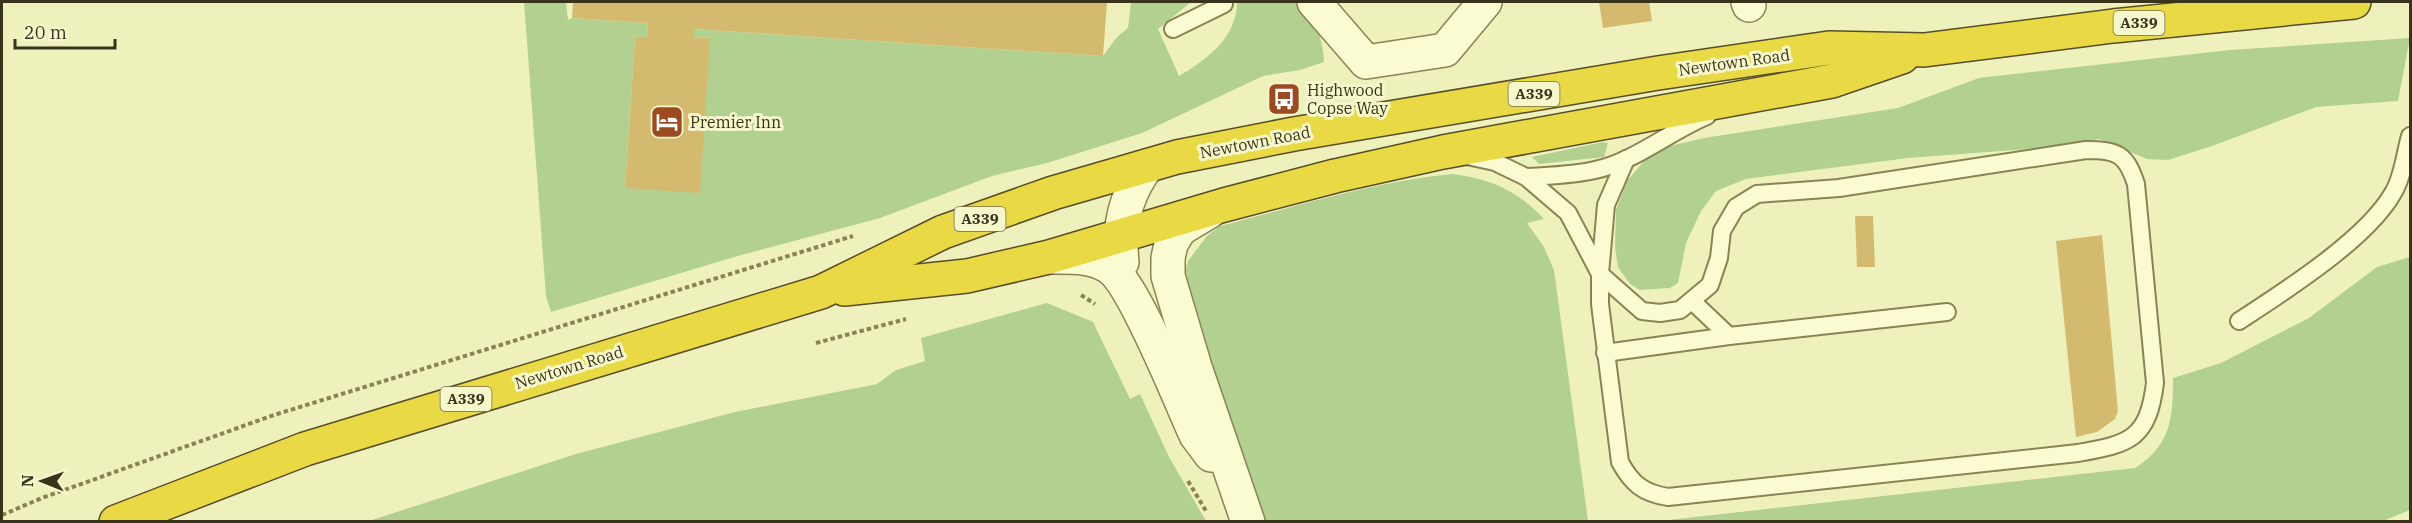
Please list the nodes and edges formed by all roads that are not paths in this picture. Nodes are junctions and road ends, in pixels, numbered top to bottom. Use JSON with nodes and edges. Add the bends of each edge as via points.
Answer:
{"nodes":[{"id":1,"x":1222,"y":2,"type":"edge"},
{"id":2,"x":1314,"y":2,"type":"edge"},
{"id":3,"x":1485,"y":2,"type":"edge"},
{"id":4,"x":2354,"y":2,"type":"edge"},
{"id":5,"x":1173,"y":29,"type":"dead end"},
{"id":6,"x":1924,"y":50,"type":"junction"},
{"id":7,"x":1756,"y":95,"type":"junction"},
{"id":8,"x":2410,"y":136,"type":"edge"},
{"id":9,"x":1443,"y":152,"type":"junction"},
{"id":10,"x":1626,"y":159,"type":"junction"},
{"id":11,"x":1147,"y":166,"type":"junction"},
{"id":12,"x":1526,"y":177,"type":"junction"},
{"id":13,"x":1224,"y":205,"type":"junction"},
{"id":14,"x":1121,"y":236,"type":"junction"},
{"id":15,"x":1049,"y":257,"type":"junction"},
{"id":16,"x":1600,"y":274,"type":"junction"},
{"id":17,"x":821,"y":292,"type":"junction"},
{"id":18,"x":1132,"y":295,"type":"junction"},
{"id":19,"x":1692,"y":301,"type":"junction"},
{"id":20,"x":1947,"y":312,"type":"dead end"},
{"id":21,"x":2239,"y":321,"type":"dead end"},
{"id":22,"x":1729,"y":336,"type":"junction"},
{"id":23,"x":1605,"y":353,"type":"junction"},
{"id":24,"x":1243,"y":508,"type":"edge"},
{"id":25,"x":116,"y":522,"type":"edge"}],
"edges":[{"from":1,"to":5,"type":"lane"},
{"from":2,"to":3,"type":"street","via":[[1354,62],[1445,50]]},
{"from":4,"to":6,"type":"highway","name":"Newtown Road","number":"A339"},
{"from":6,"to":7,"type":"highway","name":"Newtown Road","number":"A339","via":[[1832,81]]},
{"from":6,"to":11,"type":"highway","name":"Newtown Road","number":"A339","via":[[1829,48],[1658,73],[1294,134]]},
{"from":7,"to":9,"type":"highway","name":"Newtown Road","number":"A339"},
{"from":7,"to":10,"type":"lane","via":[[1681,127]]},
{"from":8,"to":21,"type":"lane","via":[[2395,191],[2376,217],[2288,288]]},
{"from":9,"to":12,"type":"lane","via":[[1495,162]]},
{"from":9,"to":13,"type":"highway","name":"Newtown Road","number":"A339"},
{"from":10,"to":12,"type":"lane","via":[[1596,170]]},
{"from":10,"to":16,"type":"lane","via":[[1606,205]]},
{"from":11,"to":14,"type":"street","via":[[1134,183]]},
{"from":11,"to":17,"type":"highway","name":"Newtown Road","number":"A339","via":[[1053,193],[943,232]]},
{"from":12,"to":16,"type":"lane","via":[[1568,213]]},
{"from":13,"to":14,"type":"highway","name":"Newtown Road","number":"A339"},
{"from":13,"to":24,"type":"street","via":[[1180,229],[1171,244],[1168,276]]},
{"from":14,"to":15,"type":"highway","name":"Newtown Road","number":"A339"},
{"from":14,"to":18,"type":"street","via":[[1123,270]]},
{"from":15,"to":17,"type":"highway","name":"Newtown Road","number":"A339","via":[[967,276]]},
{"from":15,"to":18,"type":"street","via":[[1095,260],[1118,274]]},
{"from":16,"to":19,"type":"lane","via":[[1642,311],[1680,310]]},
{"from":16,"to":23,"type":"lane"},
{"from":17,"to":25,"type":"highway","name":"Newtown Road","number":"A339","via":[[304,449]]},
{"from":18,"to":24,"type":"street","via":[[1197,435]]},
{"from":19,"to":22,"type":"lane"},
{"from":19,"to":23,"type":"lane","via":[[1710,285],[1722,231],[1736,207],[1757,194],[1839,188],[2106,150],[2129,165],[2136,184],[2155,383],[2152,407],[2133,436],[2106,448],[1668,497],[1643,489],[1629,479],[1620,462]]},
{"from":20,"to":22,"type":"lane"},
{"from":22,"to":23,"type":"lane"}]}
